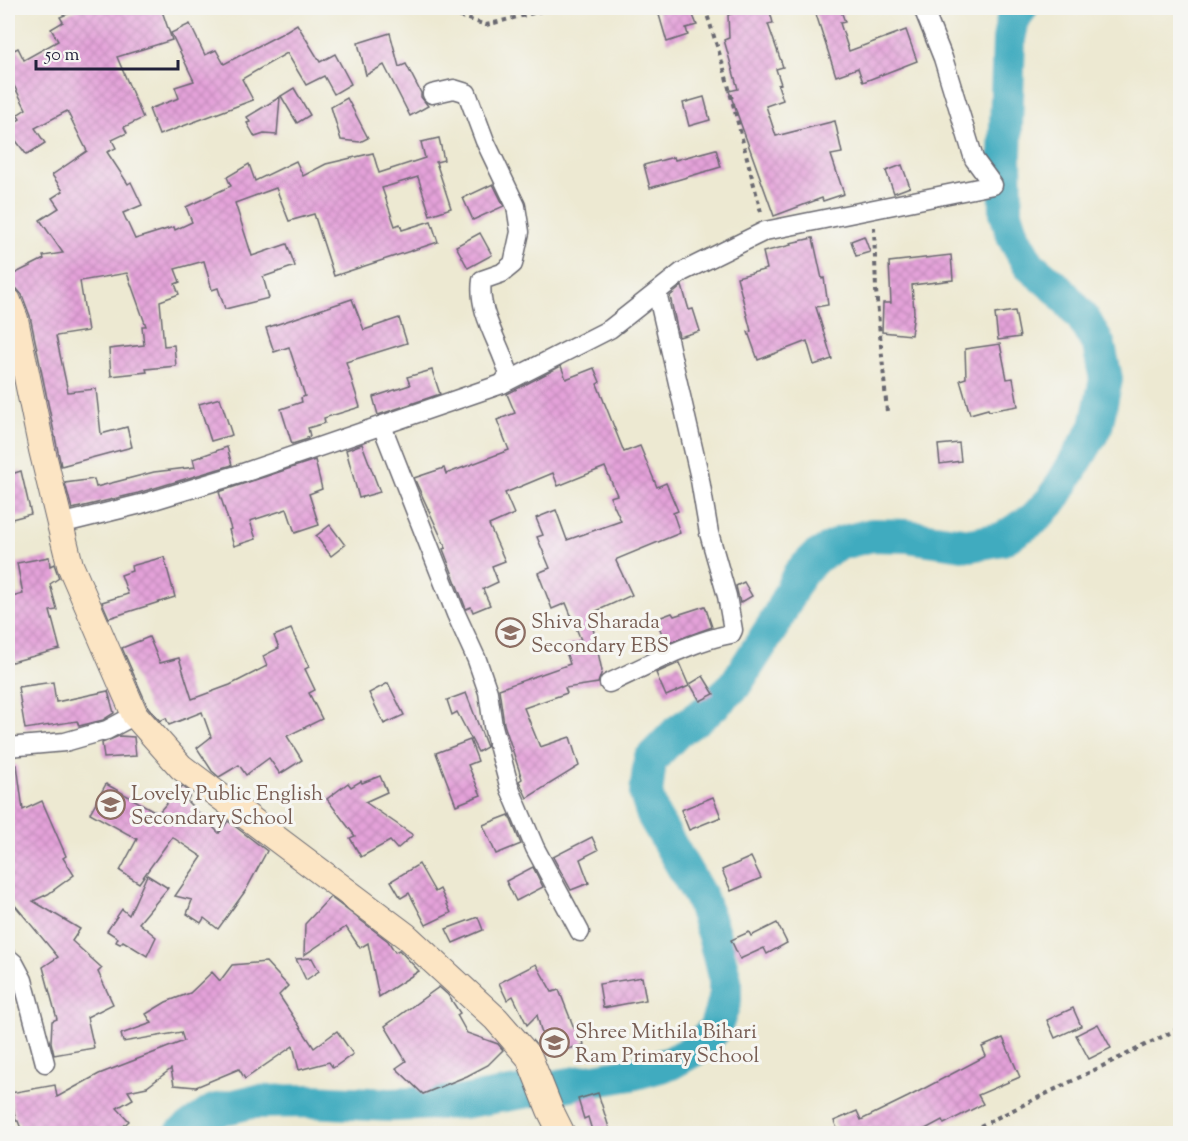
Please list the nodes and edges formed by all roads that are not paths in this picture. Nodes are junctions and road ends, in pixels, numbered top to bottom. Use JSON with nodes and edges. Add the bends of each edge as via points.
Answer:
{"nodes":[{"id":1,"x":924,"y":8,"type":"edge"},
{"id":2,"x":432,"y":94,"type":"dead end"},
{"id":3,"x":657,"y":292,"type":"junction"},
{"id":4,"x":8,"y":301,"type":"edge"},
{"id":5,"x":502,"y":384,"type":"junction"},
{"id":6,"x":382,"y":426,"type":"junction"},
{"id":7,"x":60,"y":524,"type":"junction"},
{"id":8,"x":609,"y":683,"type":"dead end"},
{"id":9,"x":135,"y":715,"type":"junction"},
{"id":10,"x":8,"y":747,"type":"edge"},
{"id":11,"x":580,"y":932,"type":"dead end"},
{"id":12,"x":8,"y":958,"type":"edge"},
{"id":13,"x":45,"y":1063,"type":"dead end"},
{"id":14,"x":562,"y":1134,"type":"edge"}],
"edges":[{"from":1,"to":3,"type":"street","via":[[974,159],[993,185],[765,231],[682,272]]},
{"from":2,"to":5,"type":"street","via":[[454,89],[467,93],[516,206],[519,232],[513,264],[482,280],[480,293],[509,375]]},
{"from":3,"to":5,"type":"street","via":[[610,329]]},
{"from":3,"to":8,"type":"street","via":[[733,630]]},
{"from":4,"to":7,"type":"street"},
{"from":5,"to":6,"type":"street"},
{"from":6,"to":7,"type":"street","via":[[152,501]]},
{"from":6,"to":11,"type":"street","via":[[477,660],[510,789],[535,848]]},
{"from":7,"to":9,"type":"street","via":[[70,565]]},
{"from":9,"to":10,"type":"street","via":[[107,730],[65,742]]},
{"from":9,"to":14,"type":"street","via":[[181,766],[406,936],[496,1019],[529,1057]]},
{"from":12,"to":13,"type":"street","via":[[23,980]]}]}
